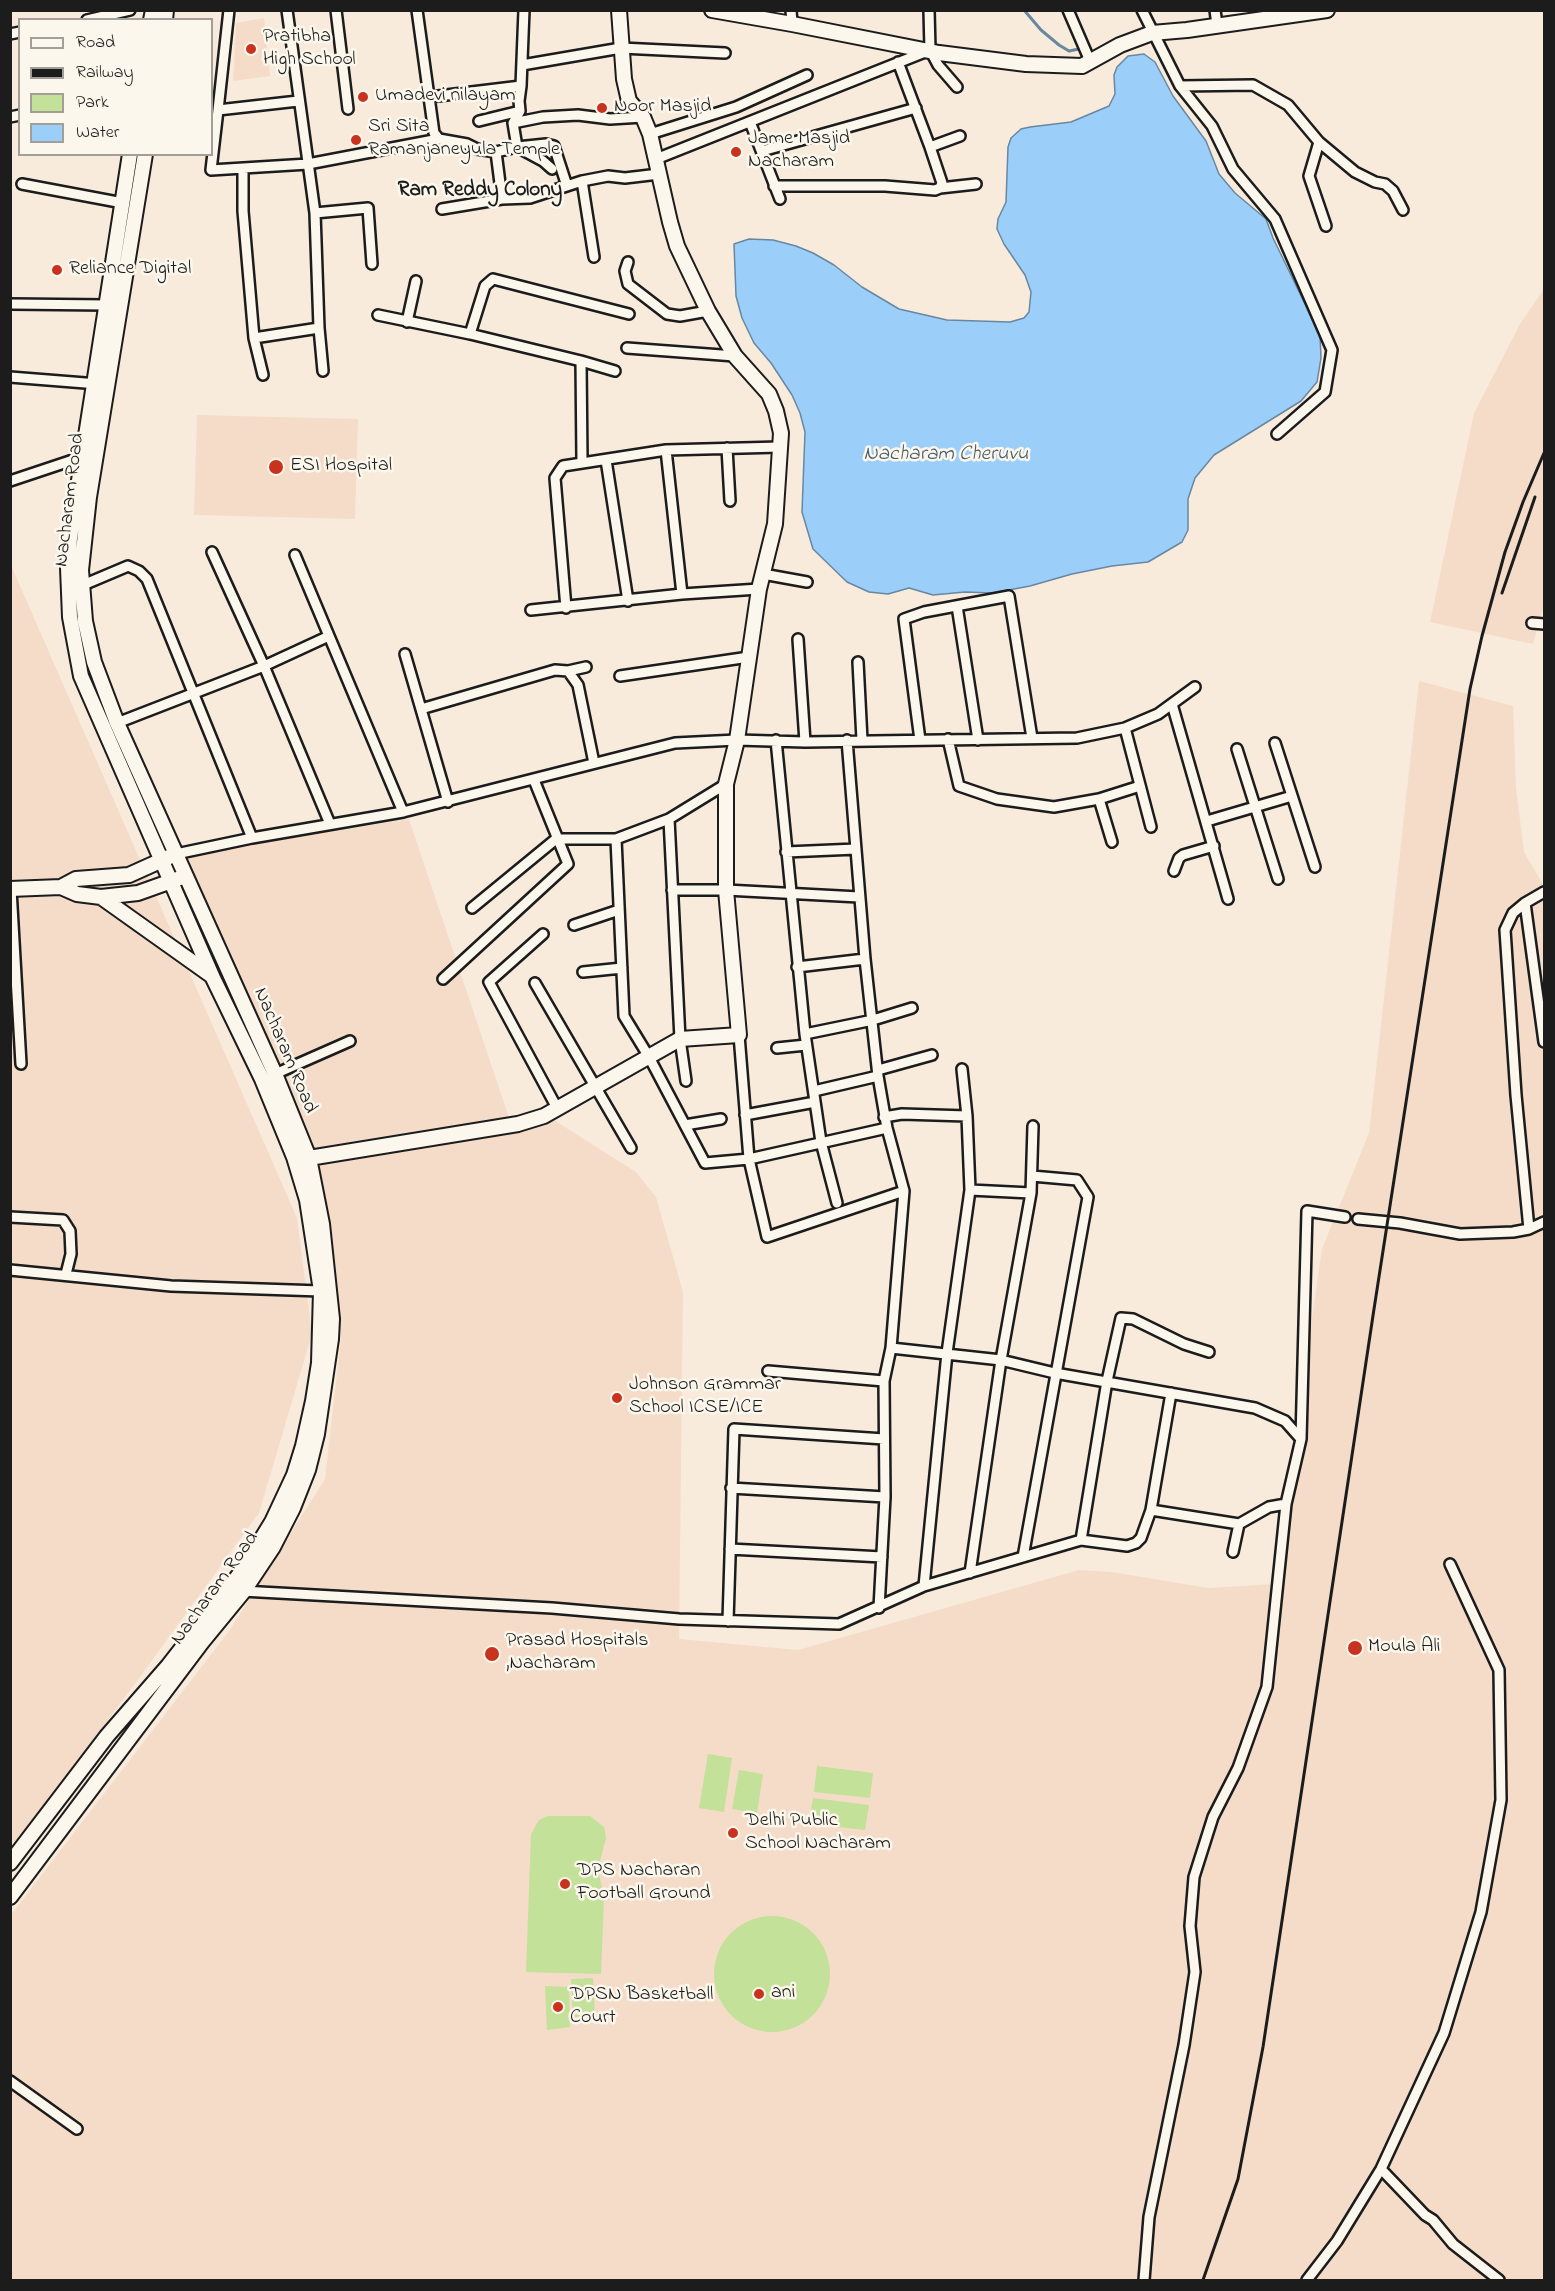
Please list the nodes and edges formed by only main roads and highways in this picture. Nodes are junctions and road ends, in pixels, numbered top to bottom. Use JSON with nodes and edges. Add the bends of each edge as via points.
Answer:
{"nodes":[{"id":1,"x":619,"y":10,"type":"edge"},
{"id":2,"x":712,"y":10,"type":"edge"},
{"id":3,"x":1327,"y":10,"type":"edge"},
{"id":4,"x":792,"y":17,"type":"edge"},
{"id":5,"x":130,"y":156,"type":"edge"},
{"id":6,"x":145,"y":156,"type":"edge"},
{"id":7,"x":100,"y":384,"type":"junction"},
{"id":8,"x":176,"y":854,"type":"junction"},
{"id":9,"x":162,"y":860,"type":"junction"},
{"id":10,"x":186,"y":876,"type":"junction"},
{"id":11,"x":172,"y":882,"type":"junction"},
{"id":12,"x":61,"y":887,"type":"junction"},
{"id":13,"x":11,"y":889,"type":"edge"},
{"id":14,"x":101,"y":897,"type":"junction"},
{"id":15,"x":213,"y":978,"type":"junction"},
{"id":16,"x":309,"y":1158,"type":"junction"},
{"id":17,"x":238,"y":1588,"type":"junction"},
{"id":18,"x":10,"y":1863,"type":"edge"},
{"id":19,"x":10,"y":1897,"type":"edge"}],
"edges":[{"from":1,"to":16,"type":"main road","via":[[629,101],[651,134],[677,246],[688,274],[735,356],[769,394],[781,433],[775,524],[759,589],[737,740],[726,784],[726,890],[740,1035],[681,1039],[544,1116],[518,1124]]},
{"from":2,"to":4,"type":"main road"},
{"from":3,"to":4,"type":"main road","via":[[1152,33],[1082,66],[1026,64],[930,50]]},
{"from":5,"to":7,"type":"main road","name":"Nacharam Road","via":[[107,305]]},
{"from":6,"to":7,"type":"main road","name":"Nacharam Road"},
{"from":7,"to":8,"type":"main road","name":"Nacharam Road","via":[[81,570],[85,621],[94,662],[117,723]]},
{"from":7,"to":9,"type":"main road","name":"Nacharam Road","via":[[82,457],[70,538],[70,617],[81,676]]},
{"from":8,"to":9,"type":"main road"},
{"from":8,"to":10,"type":"main road","name":"Nacharam Road"},
{"from":9,"to":11,"type":"main road","name":"Nacharam Road"},
{"from":9,"to":12,"type":"main road","via":[[129,875],[76,879]]},
{"from":10,"to":11,"type":"main road"},
{"from":10,"to":16,"type":"main road","name":"Nacharam Road"},
{"from":11,"to":14,"type":"main road","via":[[138,893]]},
{"from":11,"to":15,"type":"main road","name":"Nacharam Road"},
{"from":12,"to":13,"type":"main road"},
{"from":12,"to":14,"type":"main road"},
{"from":14,"to":15,"type":"main road"},
{"from":15,"to":17,"type":"main road","name":"Nacharam Road","via":[[262,1079],[294,1157],[307,1200],[321,1292],[319,1363],[303,1446],[294,1475]]},
{"from":16,"to":17,"type":"main road","name":"Nacharam Road","via":[[327,1261],[332,1319],[329,1365],[308,1470],[293,1508],[273,1547]]},
{"from":17,"to":18,"type":"main road","name":"Nacharam Road","via":[[107,1736]]},
{"from":17,"to":19,"type":"main road","name":"Nacharam Road","via":[[202,1642]]}]}
